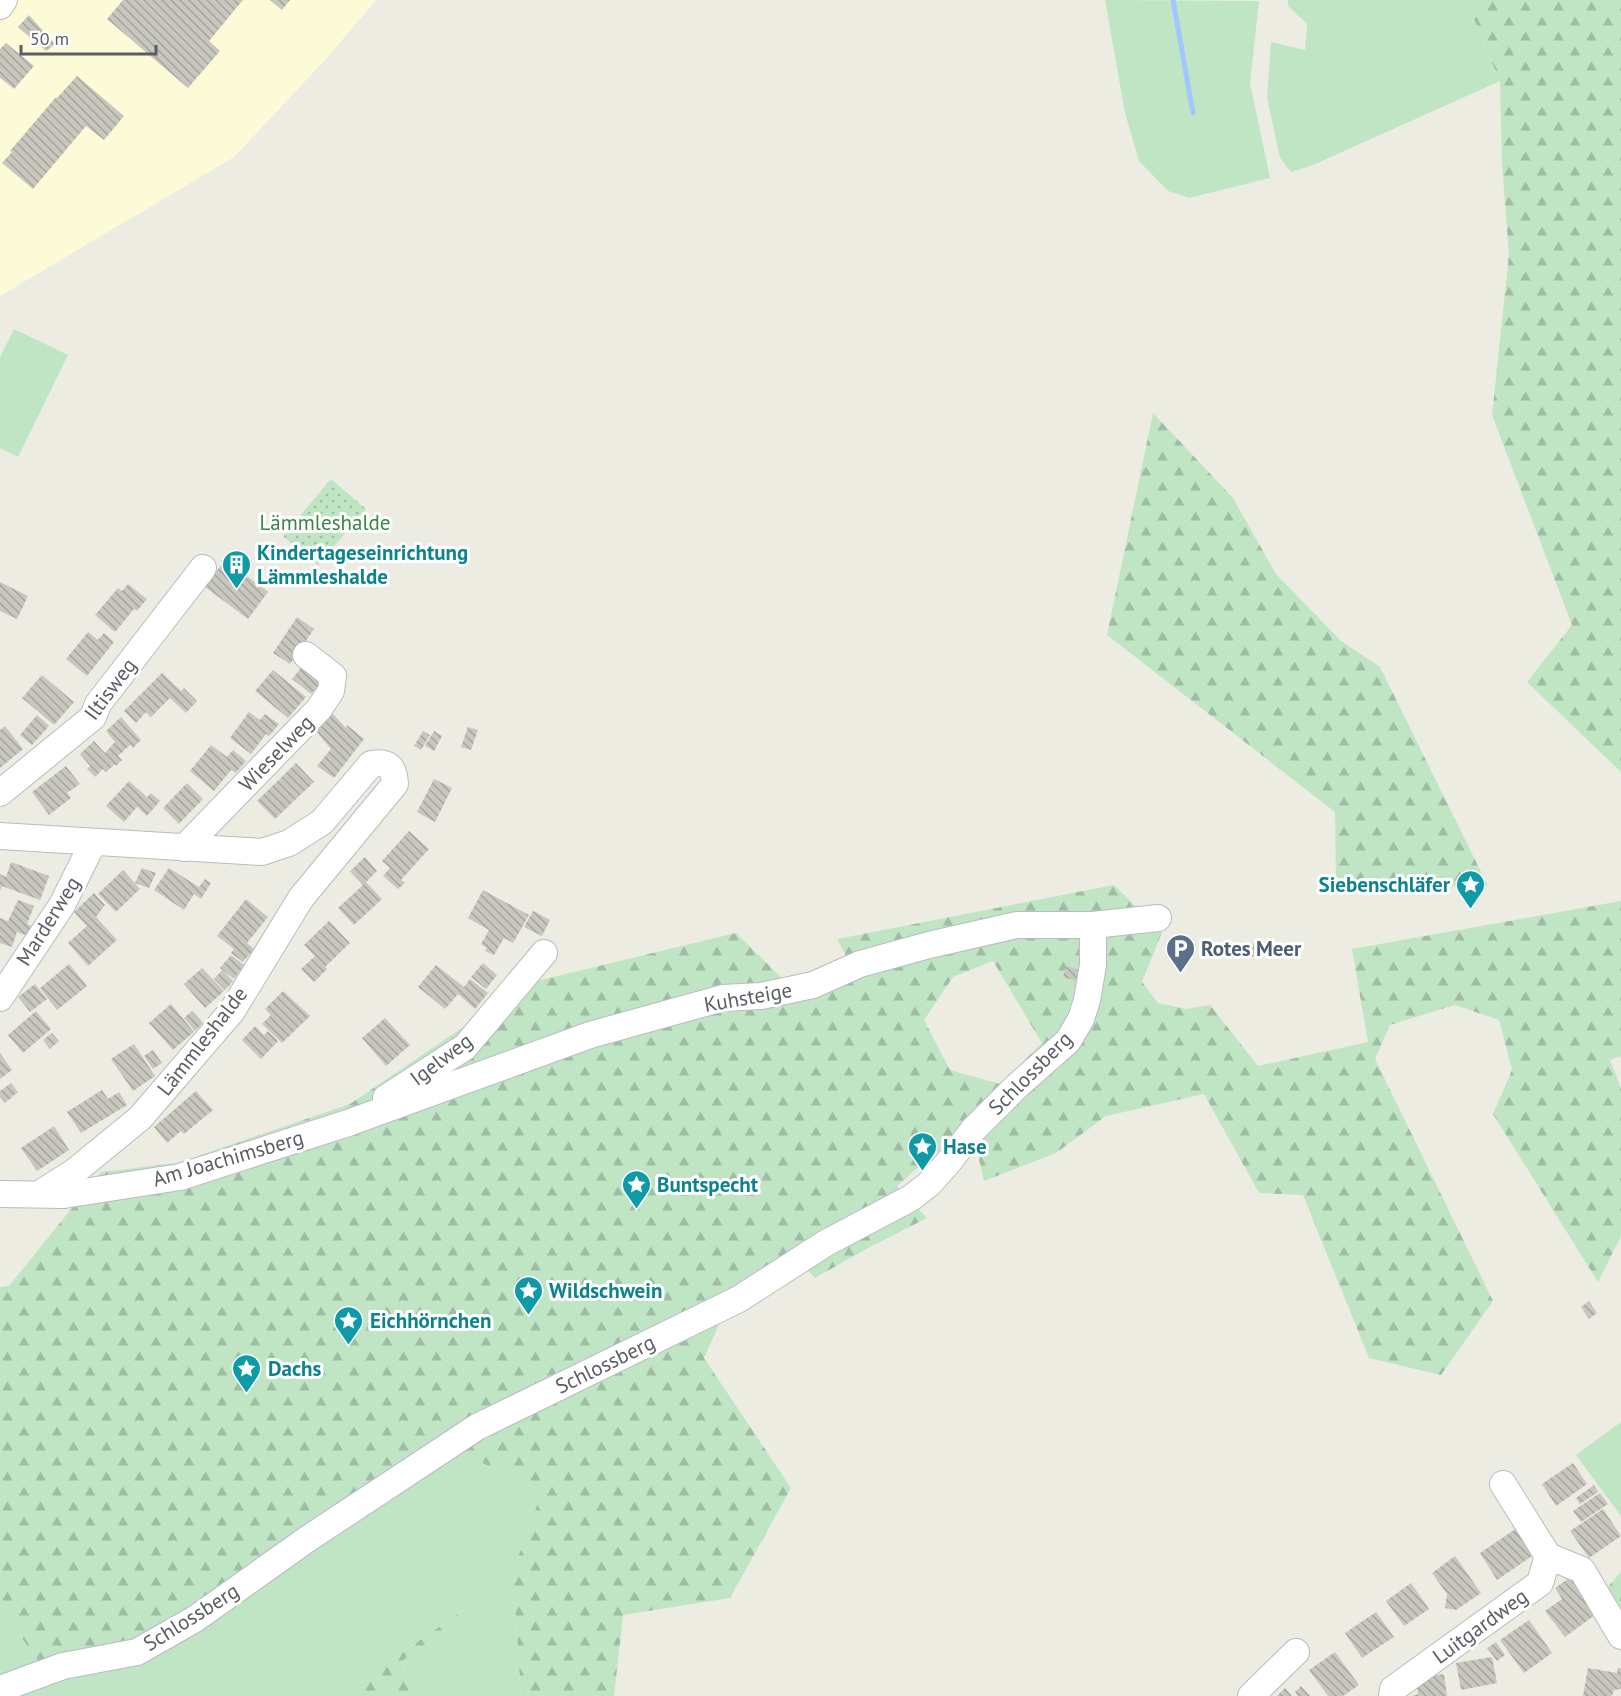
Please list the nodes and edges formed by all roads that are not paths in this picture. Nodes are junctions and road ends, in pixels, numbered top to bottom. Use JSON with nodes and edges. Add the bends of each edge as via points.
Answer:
{"nodes":[{"id":1,"x":4,"y":0,"type":"edge"},
{"id":2,"x":0,"y":6,"type":"edge"},
{"id":3,"x":203,"y":568,"type":"dead end"},
{"id":4,"x":306,"y":655,"type":"dead end"},
{"id":5,"x":0,"y":793,"type":"edge"},
{"id":6,"x":0,"y":836,"type":"edge"},
{"id":7,"x":93,"y":843,"type":"junction"},
{"id":8,"x":184,"y":848,"type":"junction"},
{"id":9,"x":1158,"y":918,"type":"dead end"},
{"id":10,"x":1093,"y":925,"type":"junction"},
{"id":11,"x":544,"y":952,"type":"dead end"},
{"id":12,"x":0,"y":998,"type":"edge"},
{"id":13,"x":348,"y":1123,"type":"junction"},
{"id":14,"x":0,"y":1194,"type":"edge"},
{"id":15,"x":39,"y":1195,"type":"junction"},
{"id":16,"x":1503,"y":1484,"type":"dead end"},
{"id":17,"x":1548,"y":1556,"type":"junction"},
{"id":18,"x":1621,"y":1636,"type":"edge"},
{"id":19,"x":1296,"y":1652,"type":"dead end"},
{"id":20,"x":0,"y":1689,"type":"edge"},
{"id":21,"x":1251,"y":1696,"type":"edge"},
{"id":22,"x":1392,"y":1696,"type":"edge"}],
"edges":[{"from":1,"to":2,"type":"street"},
{"from":3,"to":5,"type":"street","name":"Iltisweg","via":[[98,704],[93,717]]},
{"from":4,"to":8,"type":"street","name":"Wieselweg","via":[[333,676],[331,691],[319,709]]},
{"from":6,"to":7,"type":"street","name":"Lämmleshalde"},
{"from":7,"to":8,"type":"street","name":"Lämmleshalde"},
{"from":7,"to":12,"type":"street","name":"Marderweg","via":[[62,905]]},
{"from":8,"to":15,"type":"street","name":"Lämmleshalde","via":[[262,852],[289,843],[322,822],[370,764],[380,762],[394,773],[395,784],[301,898],[232,1011],[140,1118]]},
{"from":9,"to":10,"type":"street","name":"Kuhsteige"},
{"from":10,"to":13,"type":"street","name":"Kuhsteige","via":[[1017,925],[860,964],[813,985],[761,996],[723,998],[590,1035]]},
{"from":10,"to":20,"type":"street","name":"Schlossberg","via":[[1094,965],[1087,999],[1068,1041],[1017,1086],[974,1129],[929,1184],[911,1198],[826,1243],[739,1299],[477,1428],[306,1540],[195,1619],[137,1652],[63,1666]]},
{"from":11,"to":13,"type":"street","name":"Igelweg","via":[[465,1047]]},
{"from":13,"to":15,"type":"street","name":"Am Joachimsberg","via":[[180,1177],[64,1195]]},
{"from":14,"to":15,"type":"street","name":"Am Joachimsberg"},
{"from":16,"to":17,"type":"street"},
{"from":17,"to":18,"type":"street","via":[[1582,1570]]},
{"from":17,"to":22,"type":"street","name":"Luitgardweg","via":[[1540,1583],[1393,1689]]},
{"from":19,"to":21,"type":"street"}]}
